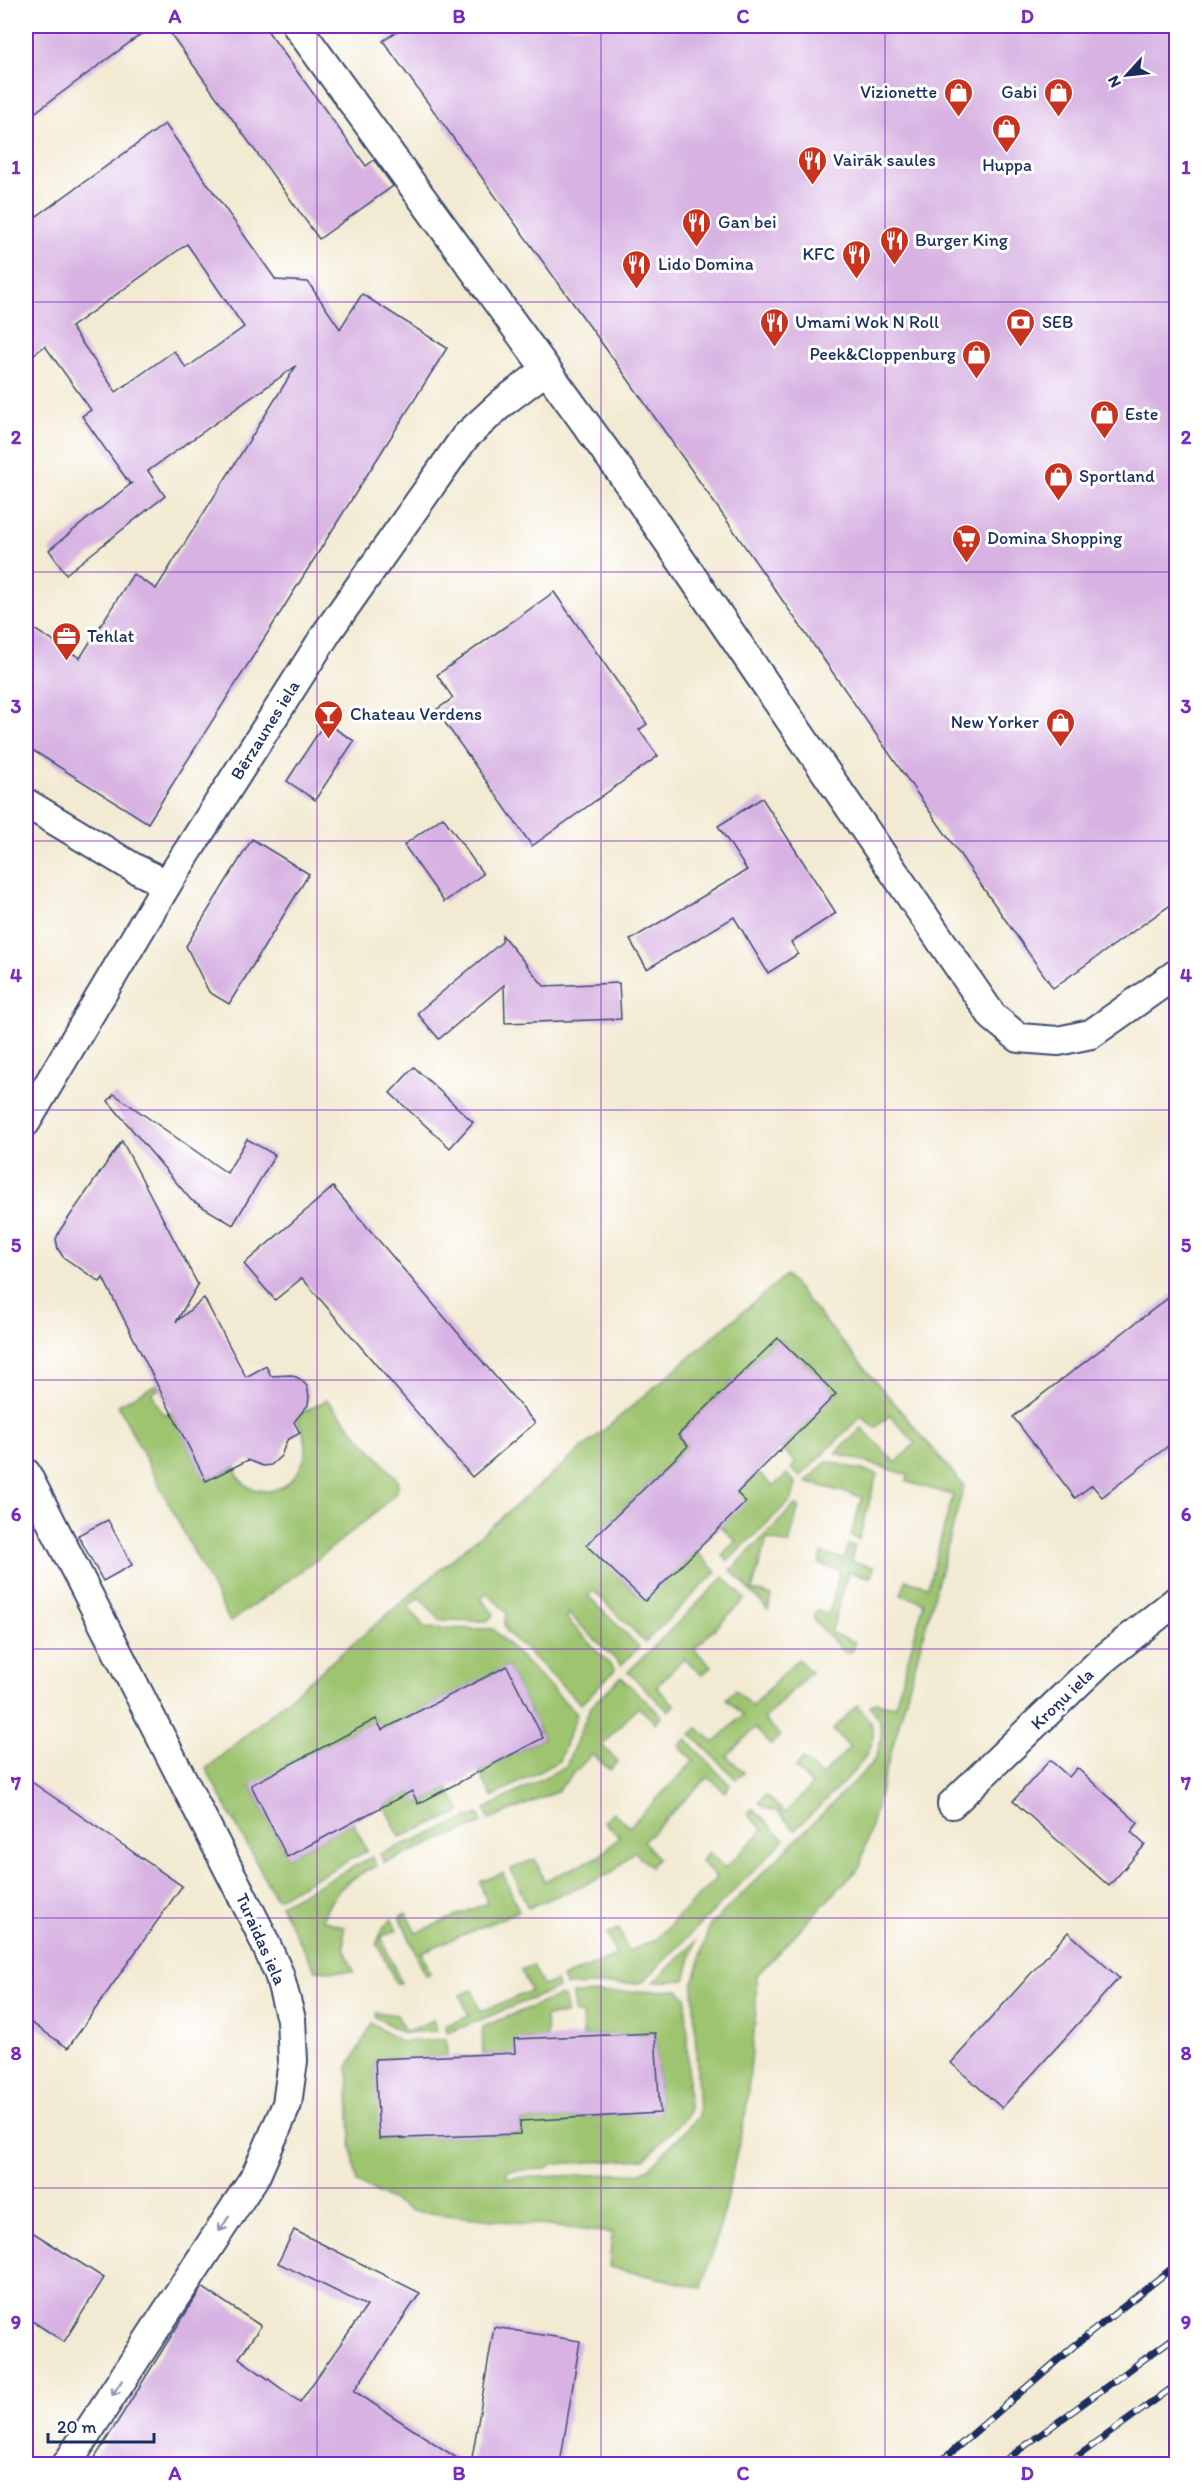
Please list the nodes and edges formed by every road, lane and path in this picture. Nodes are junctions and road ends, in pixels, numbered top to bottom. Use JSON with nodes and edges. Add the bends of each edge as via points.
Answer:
{"nodes":[{"id":1,"x":297,"y":26,"type":"edge"},
{"id":2,"x":546,"y":370,"type":"junction"},
{"id":3,"x":26,"y":803,"type":"edge"},
{"id":4,"x":167,"y":884,"type":"junction"},
{"id":5,"x":1176,"y":974,"type":"edge"},
{"id":6,"x":26,"y":1122,"type":"edge"},
{"id":7,"x":26,"y":1473,"type":"edge"},
{"id":8,"x":1176,"y":1601,"type":"edge"},
{"id":9,"x":952,"y":1804,"type":"dead end"},
{"id":10,"x":67,"y":2464,"type":"edge"}],
"edges":[{"from":1,"to":2,"type":"street"},
{"from":2,"to":4,"type":"street","name":"Bērzaunes iela","via":[[465,437],[328,631]]},
{"from":2,"to":5,"type":"street","via":[[620,471],[993,1017],[1019,1038],[1058,1041],[1091,1034]]},
{"from":3,"to":4,"type":"street"},
{"from":4,"to":6,"type":"street","name":"Bērzaunes iela"},
{"from":7,"to":10,"type":"street","name":"Turaidas iela","one_way":true,"via":[[279,1974],[291,2019],[293,2061],[287,2104],[256,2175]]},
{"from":8,"to":9,"type":"street","name":"Kroņu iela","via":[[1101,1662]]}]}
